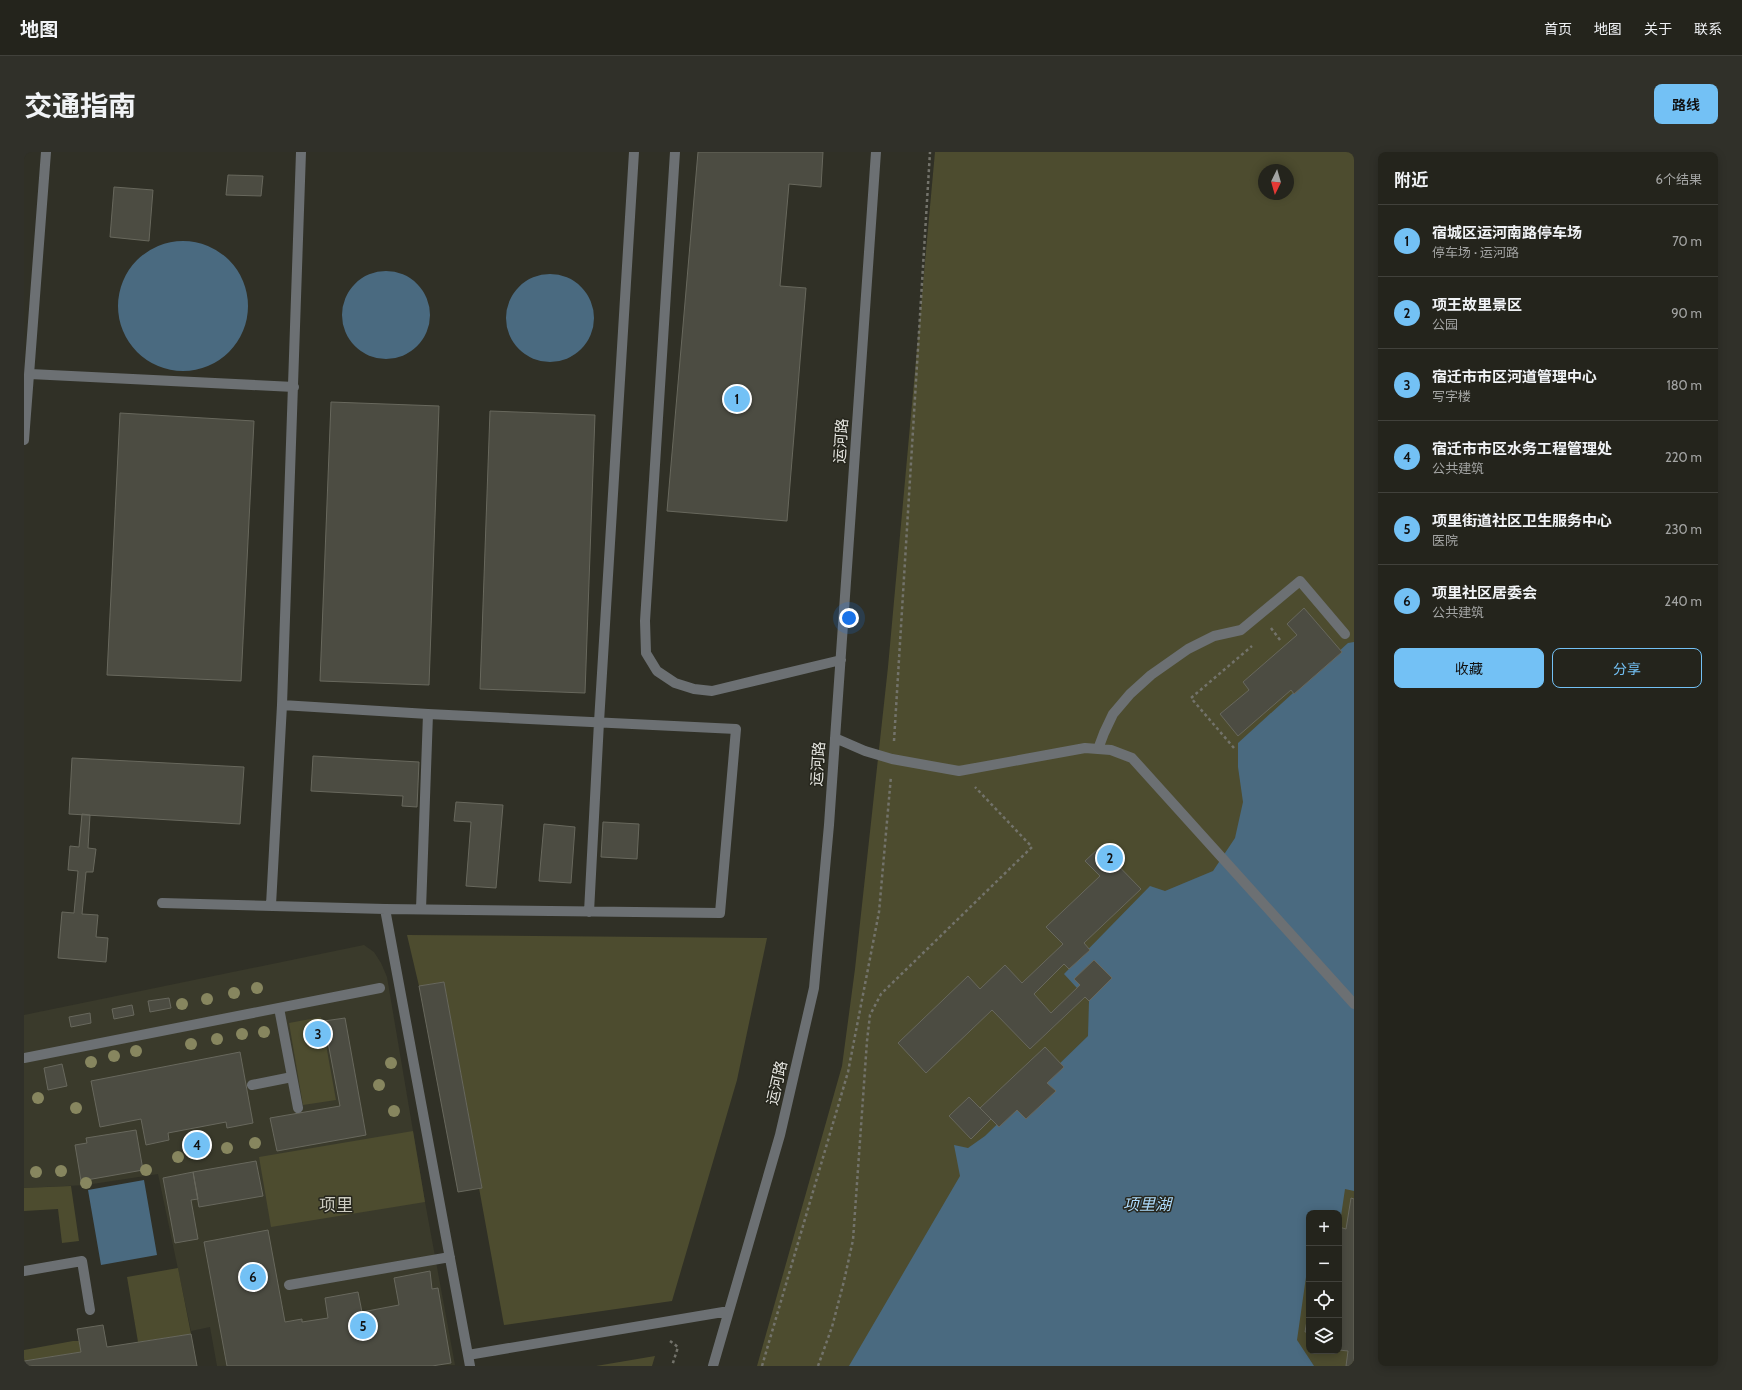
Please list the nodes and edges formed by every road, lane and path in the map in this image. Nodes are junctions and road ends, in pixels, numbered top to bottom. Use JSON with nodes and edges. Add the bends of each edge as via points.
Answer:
{"nodes":[{"id":1,"x":46,"y":152,"type":"edge"},
{"id":2,"x":302,"y":152,"type":"edge"},
{"id":3,"x":634,"y":152,"type":"edge"},
{"id":4,"x":675,"y":152,"type":"edge"},
{"id":5,"x":876,"y":152,"type":"edge"},
{"id":6,"x":30,"y":374,"type":"junction"},
{"id":7,"x":294,"y":387,"type":"junction"},
{"id":8,"x":24,"y":440,"type":"edge"},
{"id":9,"x":1272,"y":629,"type":"dead end"},
{"id":10,"x":1266,"y":634,"type":"dead end"},
{"id":11,"x":1345,"y":634,"type":"dead end"},
{"id":12,"x":1254,"y":644,"type":"dead end"},
{"id":13,"x":841,"y":660,"type":"junction"},
{"id":14,"x":282,"y":705,"type":"junction"},
{"id":15,"x":428,"y":714,"type":"junction"},
{"id":16,"x":598,"y":722,"type":"junction"},
{"id":17,"x":835,"y":738,"type":"junction"},
{"id":18,"x":1234,"y":748,"type":"dead end"},
{"id":19,"x":1098,"y":749,"type":"junction"},
{"id":20,"x":959,"y":770,"type":"junction"},
{"id":21,"x":162,"y":903,"type":"dead end"},
{"id":22,"x":271,"y":905,"type":"junction"},
{"id":23,"x":385,"y":909,"type":"junction"},
{"id":24,"x":421,"y":909,"type":"junction"},
{"id":25,"x":589,"y":912,"type":"junction"},
{"id":26,"x":380,"y":988,"type":"dead end"},
{"id":27,"x":1354,"y":1004,"type":"edge"},
{"id":28,"x":279,"y":1008,"type":"junction"},
{"id":29,"x":24,"y":1058,"type":"edge"},
{"id":30,"x":292,"y":1077,"type":"junction"},
{"id":31,"x":252,"y":1085,"type":"dead end"},
{"id":32,"x":298,"y":1108,"type":"dead end"},
{"id":33,"x":450,"y":1257,"type":"junction"},
{"id":34,"x":24,"y":1271,"type":"edge"},
{"id":35,"x":289,"y":1284,"type":"dead end"},
{"id":36,"x":90,"y":1310,"type":"dead end"},
{"id":37,"x":729,"y":1311,"type":"junction"},
{"id":38,"x":667,"y":1341,"type":"dead end"},
{"id":39,"x":468,"y":1355,"type":"junction"},
{"id":40,"x":470,"y":1366,"type":"edge"},
{"id":41,"x":672,"y":1366,"type":"edge"},
{"id":42,"x":713,"y":1366,"type":"edge"},
{"id":43,"x":818,"y":1366,"type":"edge"}],
"edges":[{"from":1,"to":6,"type":"street"},
{"from":2,"to":7,"type":"street"},
{"from":3,"to":16,"type":"street"},
{"from":4,"to":13,"type":"street","via":[[645,621],[646,653],[656,671],[675,683],[694,689],[712,690]]},
{"from":5,"to":13,"type":"street","name":"运河路"},
{"from":6,"to":7,"type":"street"},
{"from":6,"to":8,"type":"street"},
{"from":7,"to":14,"type":"street"},
{"from":9,"to":10,"type":"path"},
{"from":11,"to":19,"type":"street","via":[[1300,581],[1241,630],[1214,636],[1188,649],[1151,675],[1113,714]]},
{"from":12,"to":18,"type":"path","via":[[1191,698]]},
{"from":13,"to":17,"type":"street","name":"运河路"},
{"from":14,"to":15,"type":"street"},
{"from":14,"to":22,"type":"street"},
{"from":15,"to":16,"type":"street"},
{"from":15,"to":24,"type":"street"},
{"from":16,"to":25,"type":"street"},
{"from":16,"to":25,"type":"street","via":[[736,729],[720,914]]},
{"from":17,"to":20,"type":"street","via":[[892,759]]},
{"from":17,"to":37,"type":"street","name":"运河路","via":[[814,988],[780,1135]]},
{"from":19,"to":20,"type":"street","via":[[1085,748]]},
{"from":19,"to":27,"type":"street","via":[[1111,750],[1132,758]]},
{"from":20,"to":43,"type":"path","via":[[1032,847],[881,994],[870,1016],[852,1240],[832,1327]]},
{"from":21,"to":22,"type":"street"},
{"from":22,"to":23,"type":"street"},
{"from":23,"to":24,"type":"street"},
{"from":23,"to":33,"type":"street"},
{"from":24,"to":25,"type":"street"},
{"from":26,"to":28,"type":"street"},
{"from":28,"to":29,"type":"street"},
{"from":28,"to":30,"type":"street"},
{"from":30,"to":31,"type":"street"},
{"from":30,"to":32,"type":"street"},
{"from":33,"to":35,"type":"street"},
{"from":33,"to":39,"type":"street"},
{"from":34,"to":36,"type":"street","via":[[82,1261]]},
{"from":37,"to":39,"type":"street"},
{"from":37,"to":42,"type":"street","name":"运河路"},
{"from":38,"to":41,"type":"path","via":[[672,1341],[678,1347]]},
{"from":39,"to":40,"type":"street"}]}
